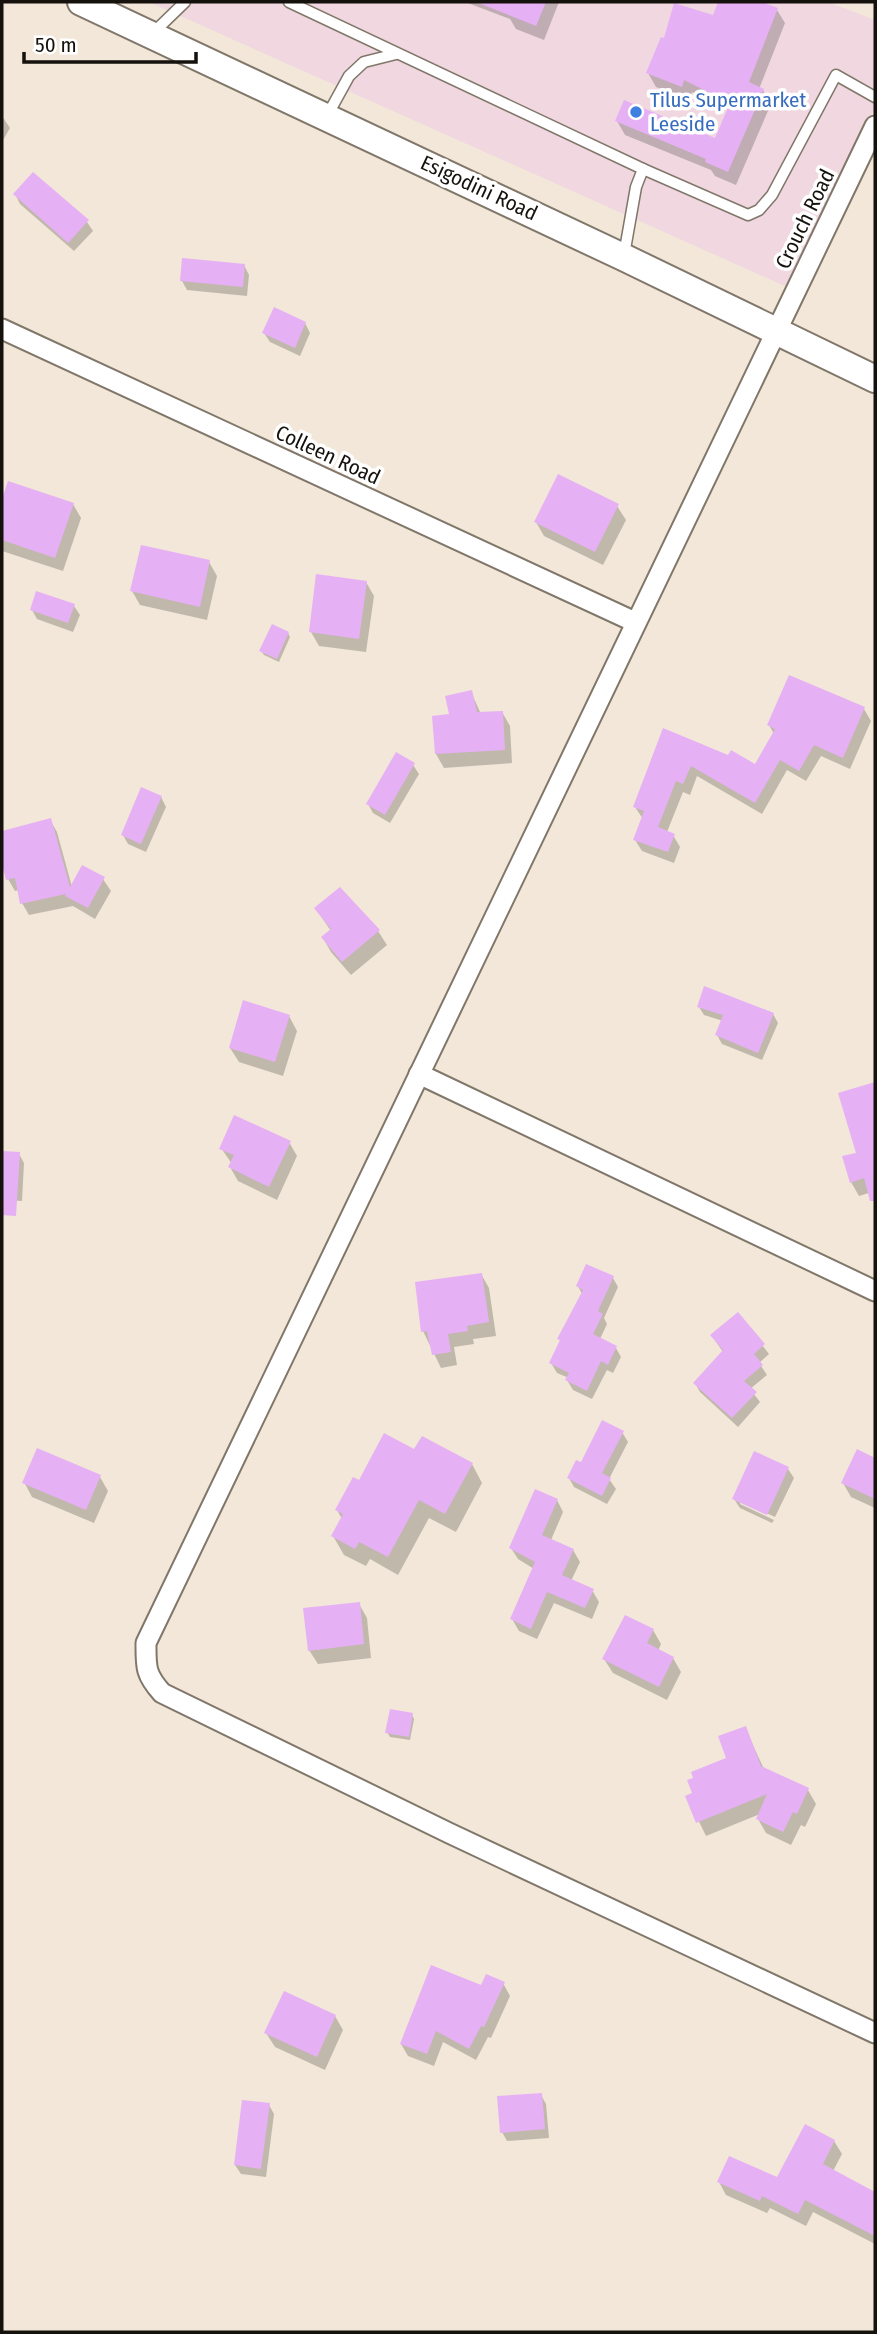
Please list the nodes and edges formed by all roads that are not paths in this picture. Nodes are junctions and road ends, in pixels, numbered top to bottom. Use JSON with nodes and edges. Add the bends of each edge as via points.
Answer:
{"nodes":[{"id":1,"x":80,"y":2,"type":"edge"},
{"id":2,"x":185,"y":2,"type":"edge"},
{"id":3,"x":289,"y":2,"type":"edge"},
{"id":4,"x":152,"y":34,"type":"junction"},
{"id":5,"x":396,"y":54,"type":"junction"},
{"id":6,"x":875,"y":96,"type":"edge"},
{"id":7,"x":326,"y":116,"type":"junction"},
{"id":8,"x":875,"y":126,"type":"edge"},
{"id":9,"x":642,"y":169,"type":"junction"},
{"id":10,"x":623,"y":257,"type":"junction"},
{"id":11,"x":2,"y":329,"type":"edge"},
{"id":12,"x":776,"y":332,"type":"junction"},
{"id":13,"x":875,"y":379,"type":"edge"},
{"id":14,"x":635,"y":622,"type":"junction"},
{"id":15,"x":419,"y":1074,"type":"junction"},
{"id":16,"x":875,"y":1291,"type":"edge"},
{"id":17,"x":875,"y":2033,"type":"edge"}],
"edges":[{"from":1,"to":4,"type":"main road","name":"Esigodini Road"},
{"from":2,"to":4,"type":"lane"},
{"from":3,"to":5,"type":"lane"},
{"from":4,"to":7,"type":"main road","name":"Esigodini Road"},
{"from":5,"to":7,"type":"lane","via":[[364,62],[349,76]]},
{"from":5,"to":9,"type":"lane"},
{"from":6,"to":9,"type":"lane","via":[[836,75],[772,195],[760,210],[748,215]]},
{"from":7,"to":10,"type":"main road","name":"Esigodini Road"},
{"from":8,"to":12,"type":"street","name":"Crouch Road"},
{"from":9,"to":10,"type":"lane"},
{"from":10,"to":12,"type":"main road","name":"Esigodini Road"},
{"from":11,"to":14,"type":"street","name":"Colleen Road"},
{"from":12,"to":13,"type":"main road","name":"Esigodini Road"},
{"from":12,"to":14,"type":"street","name":"Crouch Road"},
{"from":14,"to":15,"type":"street","name":"Crouch Road"},
{"from":15,"to":16,"type":"street"},
{"from":15,"to":17,"type":"street","name":"Crouch Road","via":[[146,1643],[150,1679],[162,1693],[265,1744]]}]}
